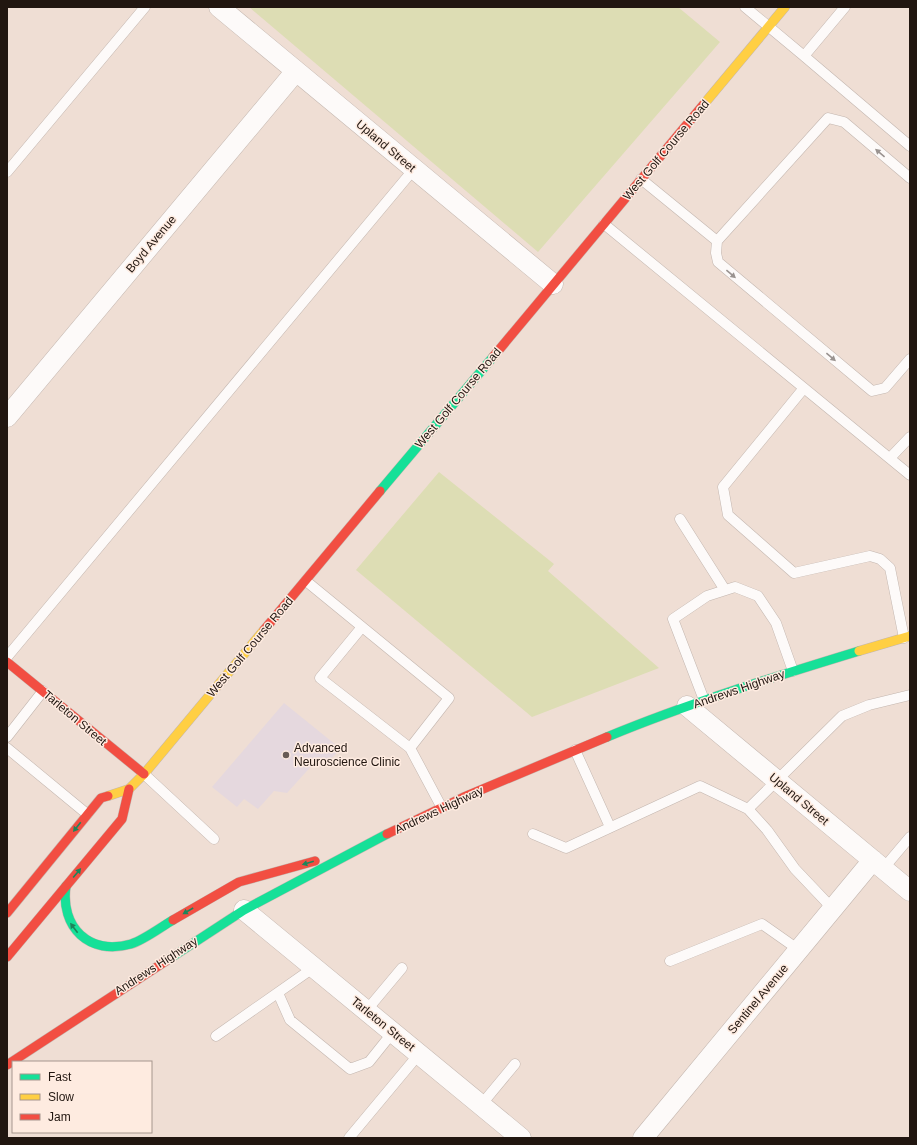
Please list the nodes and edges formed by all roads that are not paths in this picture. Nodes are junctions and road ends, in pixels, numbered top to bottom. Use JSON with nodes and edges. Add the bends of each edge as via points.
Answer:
{"nodes":[{"id":1,"x":144,"y":7,"type":"edge"},
{"id":2,"x":219,"y":7,"type":"edge"},
{"id":3,"x":744,"y":7,"type":"edge"},
{"id":4,"x":785,"y":7,"type":"edge"},
{"id":5,"x":845,"y":7,"type":"edge"},
{"id":6,"x":768,"y":28,"type":"junction"},
{"id":7,"x":804,"y":56,"type":"junction"},
{"id":8,"x":296,"y":71,"type":"junction"},
{"id":9,"x":910,"y":146,"type":"edge"},
{"id":10,"x":414,"y":169,"type":"junction"},
{"id":11,"x":7,"y":172,"type":"edge"},
{"id":12,"x":910,"y":178,"type":"edge"},
{"id":13,"x":641,"y":179,"type":"junction"},
{"id":14,"x":604,"y":224,"type":"junction"},
{"id":15,"x":717,"y":242,"type":"junction"},
{"id":16,"x":553,"y":284,"type":"junction"},
{"id":17,"x":910,"y":359,"type":"edge"},
{"id":18,"x":804,"y":388,"type":"junction"},
{"id":19,"x":7,"y":417,"type":"edge"},
{"id":20,"x":910,"y":437,"type":"edge"},
{"id":21,"x":890,"y":458,"type":"junction"},
{"id":22,"x":910,"y":475,"type":"edge"},
{"id":23,"x":680,"y":519,"type":"dead end"},
{"id":24,"x":306,"y":580,"type":"junction"},
{"id":25,"x":725,"y":590,"type":"junction"},
{"id":26,"x":362,"y":627,"type":"junction"},
{"id":27,"x":907,"y":637,"type":"edge"},
{"id":28,"x":7,"y":657,"type":"edge"},
{"id":29,"x":7,"y":662,"type":"edge"},
{"id":30,"x":793,"y":671,"type":"junction"},
{"id":31,"x":43,"y":691,"type":"junction"},
{"id":32,"x":910,"y":695,"type":"edge"},
{"id":33,"x":696,"y":703,"type":"junction"},
{"id":34,"x":7,"y":737,"type":"edge"},
{"id":35,"x":7,"y":748,"type":"edge"},
{"id":36,"x":410,"y":748,"type":"junction"},
{"id":37,"x":574,"y":750,"type":"junction"},
{"id":38,"x":144,"y":774,"type":"junction"},
{"id":39,"x":777,"y":780,"type":"junction"},
{"id":40,"x":129,"y":789,"type":"junction"},
{"id":41,"x":442,"y":808,"type":"junction"},
{"id":42,"x":748,"y":809,"type":"junction"},
{"id":43,"x":88,"y":814,"type":"junction"},
{"id":44,"x":610,"y":827,"type":"junction"},
{"id":45,"x":533,"y":834,"type":"dead end"},
{"id":46,"x":910,"y":837,"type":"edge"},
{"id":47,"x":214,"y":840,"type":"dead end"},
{"id":48,"x":359,"y":848,"type":"junction"},
{"id":49,"x":878,"y":864,"type":"junction"},
{"id":50,"x":66,"y":886,"type":"junction"},
{"id":51,"x":910,"y":891,"type":"edge"},
{"id":52,"x":832,"y":908,"type":"junction"},
{"id":53,"x":244,"y":910,"type":"junction"},
{"id":54,"x":7,"y":913,"type":"edge"},
{"id":55,"x":799,"y":950,"type":"junction"},
{"id":56,"x":7,"y":957,"type":"edge"},
{"id":57,"x":670,"y":961,"type":"dead end"},
{"id":58,"x":313,"y":968,"type":"junction"},
{"id":59,"x":402,"y":968,"type":"dead end"},
{"id":60,"x":278,"y":993,"type":"junction"},
{"id":61,"x":366,"y":1011,"type":"junction"},
{"id":62,"x":393,"y":1032,"type":"junction"},
{"id":63,"x":216,"y":1036,"type":"dead end"},
{"id":64,"x":419,"y":1054,"type":"junction"},
{"id":65,"x":13,"y":1061,"type":"edge"},
{"id":66,"x":515,"y":1064,"type":"dead end"},
{"id":67,"x":481,"y":1105,"type":"junction"},
{"id":68,"x":349,"y":1138,"type":"edge"},
{"id":69,"x":521,"y":1138,"type":"edge"},
{"id":70,"x":643,"y":1138,"type":"edge"}],
"edges":[{"from":1,"to":11,"type":"lane"},
{"from":2,"to":8,"type":"street","name":"Upland Street"},
{"from":3,"to":6,"type":"lane"},
{"from":4,"to":6,"type":"main road","name":"West Golf Course Road"},
{"from":5,"to":7,"type":"lane"},
{"from":6,"to":7,"type":"lane"},
{"from":6,"to":13,"type":"main road","name":"West Golf Course Road"},
{"from":7,"to":9,"type":"lane"},
{"from":8,"to":10,"type":"street","name":"Upland Street"},
{"from":8,"to":19,"type":"street","name":"Boyd Avenue"},
{"from":10,"to":16,"type":"street","name":"Upland Street"},
{"from":10,"to":28,"type":"lane"},
{"from":12,"to":15,"type":"lane","one_way":true,"via":[[844,122],[828,118]]},
{"from":13,"to":14,"type":"main road","name":"West Golf Course Road"},
{"from":13,"to":15,"type":"lane"},
{"from":14,"to":16,"type":"main road","name":"West Golf Course Road"},
{"from":14,"to":18,"type":"lane"},
{"from":15,"to":17,"type":"lane","one_way":true,"via":[[718,262],[872,391],[885,388]]},
{"from":16,"to":24,"type":"main road","name":"West Golf Course Road"},
{"from":18,"to":21,"type":"lane"},
{"from":18,"to":27,"type":"lane","via":[[723,487],[728,515],[794,573],[870,556],[880,559],[890,568]]},
{"from":20,"to":21,"type":"lane"},
{"from":21,"to":22,"type":"lane"},
{"from":23,"to":25,"type":"lane"},
{"from":24,"to":26,"type":"lane"},
{"from":24,"to":38,"type":"main road","name":"West Golf Course Road"},
{"from":25,"to":30,"type":"lane","via":[[735,587],[758,596],[776,623]]},
{"from":25,"to":33,"type":"lane","via":[[707,596],[673,619]]},
{"from":26,"to":36,"type":"lane","via":[[449,698]]},
{"from":26,"to":36,"type":"lane","via":[[320,678]]},
{"from":27,"to":30,"type":"main road","name":"Andrews Highway"},
{"from":29,"to":31,"type":"main road","name":"Tarleton Street"},
{"from":30,"to":33,"type":"main road","name":"Andrews Highway"},
{"from":31,"to":34,"type":"lane"},
{"from":31,"to":38,"type":"main road","name":"Tarleton Street"},
{"from":32,"to":39,"type":"lane","via":[[869,705],[842,716]]},
{"from":33,"to":37,"type":"main road","name":"Andrews Highway"},
{"from":33,"to":39,"type":"street","name":"Upland Street"},
{"from":35,"to":43,"type":"lane"},
{"from":36,"to":41,"type":"lane"},
{"from":37,"to":41,"type":"main road","name":"Andrews Highway"},
{"from":37,"to":44,"type":"lane"},
{"from":38,"to":40,"type":"main road","name":"West Golf Course Road"},
{"from":38,"to":47,"type":"lane"},
{"from":39,"to":42,"type":"lane"},
{"from":39,"to":49,"type":"street","name":"Upland Street"},
{"from":40,"to":43,"type":"main road","name":"West Golf Course Road","via":[[101,798]]},
{"from":50,"to":40,"type":"main road","one_way":true,"via":[[122,819]]},
{"from":41,"to":48,"type":"main road","name":"Andrews Highway"},
{"from":42,"to":44,"type":"lane","via":[[700,786]]},
{"from":42,"to":52,"type":"lane","via":[[767,830],[795,869]]},
{"from":43,"to":54,"type":"main road","name":"West Golf Course Road","one_way":true},
{"from":44,"to":45,"type":"lane","via":[[566,848]]},
{"from":46,"to":49,"type":"lane"},
{"from":48,"to":50,"type":"main road","one_way":true,"via":[[240,882],[131,944],[103,947],[76,932],[67,916],[64,900]]},
{"from":48,"to":53,"type":"main road","name":"Andrews Highway"},
{"from":49,"to":51,"type":"street","name":"Upland Street"},
{"from":49,"to":52,"type":"street","name":"Sentinel Avenue"},
{"from":50,"to":56,"type":"main road"},
{"from":52,"to":55,"type":"street","name":"Sentinel Avenue"},
{"from":53,"to":58,"type":"street","name":"Tarleton Street"},
{"from":53,"to":65,"type":"main road","name":"Andrews Highway"},
{"from":55,"to":57,"type":"lane","via":[[762,924]]},
{"from":55,"to":70,"type":"street","name":"Sentinel Avenue"},
{"from":58,"to":60,"type":"lane"},
{"from":58,"to":61,"type":"street","name":"Tarleton Street"},
{"from":59,"to":61,"type":"lane"},
{"from":60,"to":62,"type":"lane","via":[[290,1020],[350,1069],[369,1062]]},
{"from":60,"to":63,"type":"lane"},
{"from":61,"to":62,"type":"street","name":"Tarleton Street"},
{"from":62,"to":64,"type":"street","name":"Tarleton Street"},
{"from":64,"to":67,"type":"street","name":"Tarleton Street"},
{"from":64,"to":68,"type":"lane"},
{"from":66,"to":67,"type":"lane"},
{"from":67,"to":69,"type":"street","name":"Tarleton Street"}]}
